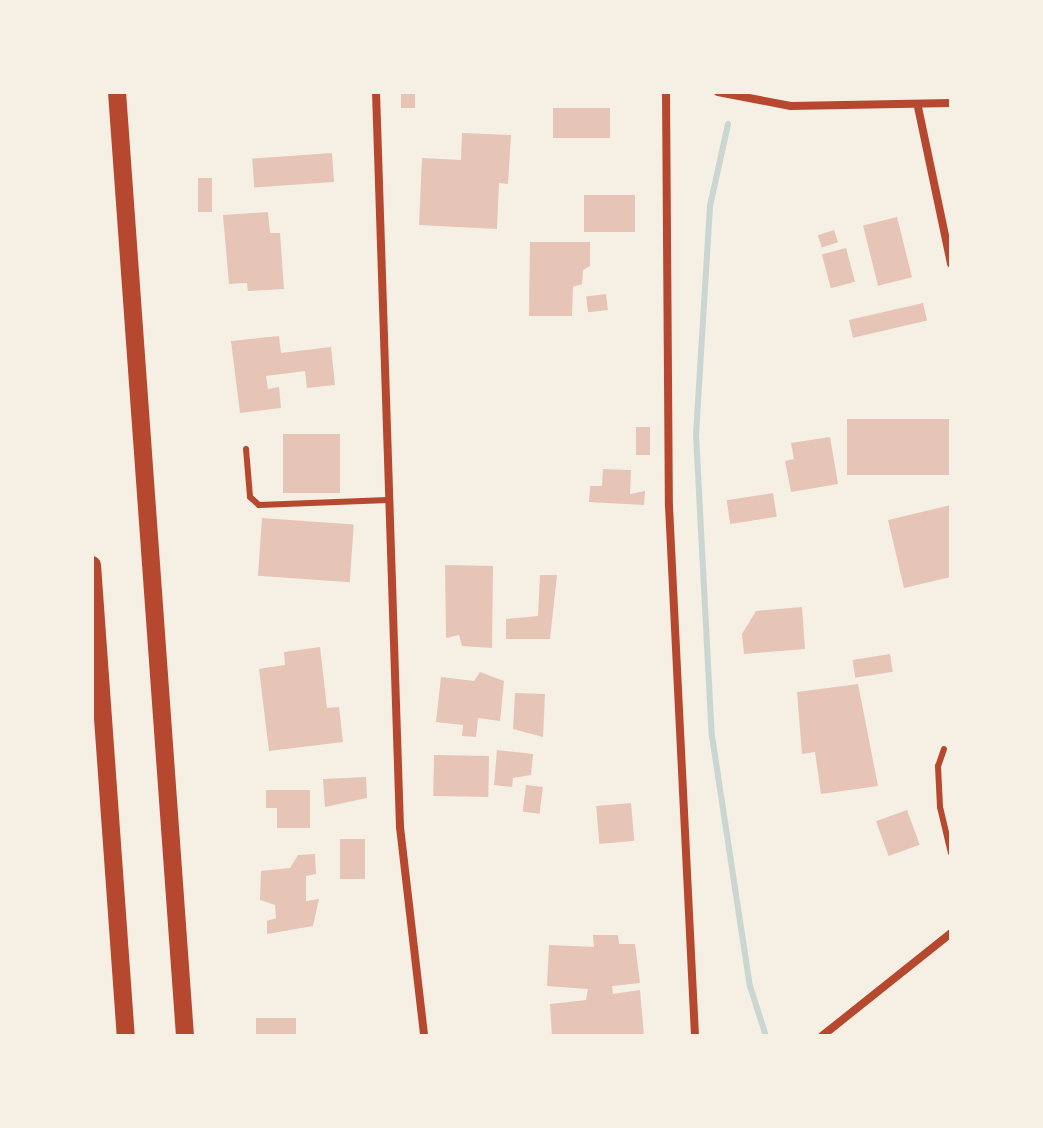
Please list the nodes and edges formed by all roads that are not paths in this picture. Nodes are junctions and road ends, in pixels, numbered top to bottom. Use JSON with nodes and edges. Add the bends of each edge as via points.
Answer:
{"nodes":[{"id":1,"x":117,"y":92,"type":"edge"},
{"id":2,"x":376,"y":92,"type":"edge"},
{"id":3,"x":666,"y":92,"type":"edge"},
{"id":4,"x":718,"y":92,"type":"edge"},
{"id":5,"x":951,"y":103,"type":"edge"},
{"id":6,"x":918,"y":107,"type":"junction"},
{"id":7,"x":951,"y":264,"type":"edge"},
{"id":8,"x":246,"y":449,"type":"dead end"},
{"id":9,"x":388,"y":500,"type":"junction"},
{"id":10,"x":92,"y":565,"type":"edge"},
{"id":11,"x":944,"y":749,"type":"dead end"},
{"id":12,"x":951,"y":853,"type":"edge"},
{"id":13,"x":951,"y":933,"type":"edge"},
{"id":14,"x":126,"y":1036,"type":"edge"},
{"id":15,"x":185,"y":1036,"type":"edge"},
{"id":16,"x":424,"y":1036,"type":"edge"},
{"id":17,"x":695,"y":1036,"type":"edge"},
{"id":18,"x":822,"y":1036,"type":"edge"}],
"edges":[{"from":1,"to":15,"type":"highway"},
{"from":2,"to":9,"type":"street"},
{"from":3,"to":17,"type":"street","via":[[669,506]]},
{"from":4,"to":6,"type":"street","via":[[791,106]]},
{"from":5,"to":6,"type":"street"},
{"from":6,"to":7,"type":"street"},
{"from":8,"to":9,"type":"lane","via":[[250,497],[259,505]]},
{"from":9,"to":16,"type":"street","via":[[400,827]]},
{"from":10,"to":14,"type":"highway"},
{"from":11,"to":12,"type":"lane","via":[[938,766],[940,807]]},
{"from":13,"to":18,"type":"street"}]}
